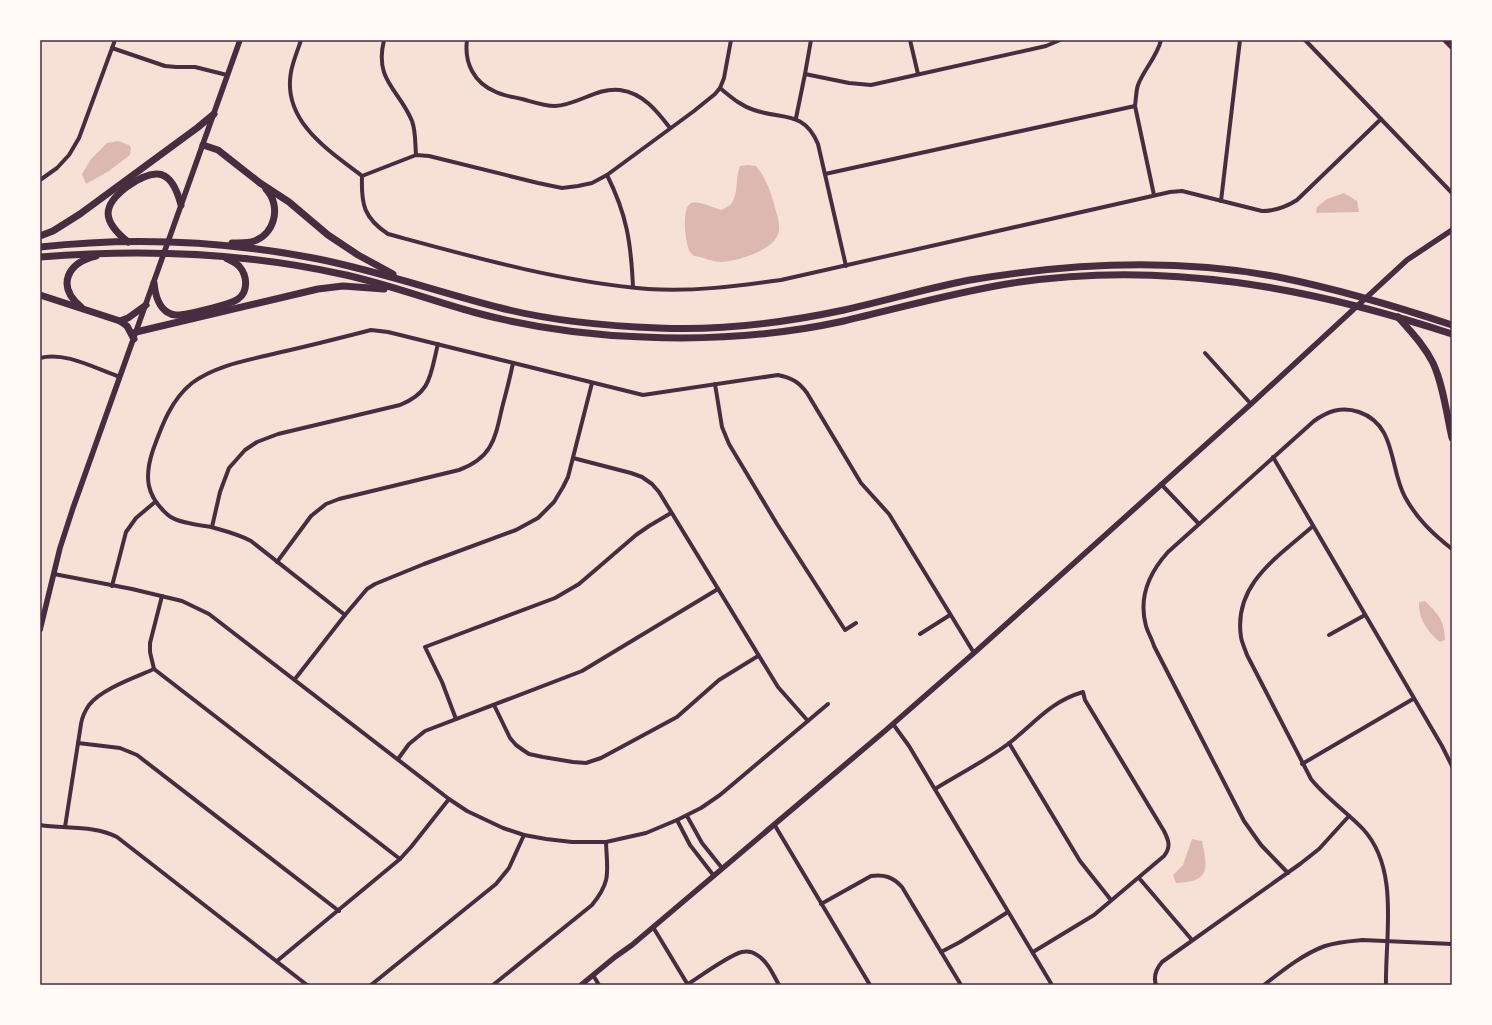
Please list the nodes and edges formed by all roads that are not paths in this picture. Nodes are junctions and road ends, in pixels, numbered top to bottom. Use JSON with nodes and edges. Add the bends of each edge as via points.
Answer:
{"nodes":[{"id":1,"x":115,"y":40,"type":"edge"},
{"id":2,"x":240,"y":40,"type":"edge"},
{"id":3,"x":301,"y":40,"type":"edge"},
{"id":4,"x":384,"y":40,"type":"edge"},
{"id":5,"x":467,"y":40,"type":"edge"},
{"id":6,"x":731,"y":40,"type":"edge"},
{"id":7,"x":811,"y":40,"type":"edge"},
{"id":8,"x":910,"y":40,"type":"edge"},
{"id":9,"x":1060,"y":40,"type":"edge"},
{"id":10,"x":1161,"y":40,"type":"edge"},
{"id":11,"x":1240,"y":40,"type":"edge"},
{"id":12,"x":1304,"y":40,"type":"edge"},
{"id":13,"x":1445,"y":40,"type":"edge"},
{"id":14,"x":1452,"y":47,"type":"edge"},
{"id":15,"x":112,"y":48,"type":"junction"},
{"id":16,"x":805,"y":74,"type":"junction"},
{"id":17,"x":918,"y":74,"type":"junction"},
{"id":18,"x":227,"y":75,"type":"junction"},
{"id":19,"x":720,"y":88,"type":"junction"},
{"id":20,"x":1135,"y":106,"type":"junction"},
{"id":21,"x":214,"y":114,"type":"junction"},
{"id":22,"x":796,"y":118,"type":"junction"},
{"id":23,"x":1381,"y":119,"type":"junction"},
{"id":24,"x":670,"y":128,"type":"junction"},
{"id":25,"x":203,"y":145,"type":"junction"},
{"id":26,"x":416,"y":155,"type":"junction"},
{"id":27,"x":825,"y":174,"type":"junction"},
{"id":28,"x":607,"y":175,"type":"junction"},
{"id":29,"x":362,"y":176,"type":"junction"},
{"id":30,"x":40,"y":180,"type":"edge"},
{"id":31,"x":260,"y":183,"type":"junction"},
{"id":32,"x":1452,"y":193,"type":"edge"},
{"id":33,"x":1154,"y":195,"type":"junction"},
{"id":34,"x":1221,"y":201,"type":"junction"},
{"id":35,"x":181,"y":205,"type":"junction"},
{"id":36,"x":1452,"y":230,"type":"edge"},
{"id":37,"x":40,"y":236,"type":"edge"},
{"id":38,"x":128,"y":242,"type":"junction"},
{"id":39,"x":199,"y":244,"type":"junction"},
{"id":40,"x":40,"y":247,"type":"edge"},
{"id":41,"x":109,"y":253,"type":"junction"},
{"id":42,"x":224,"y":256,"type":"junction"},
{"id":43,"x":40,"y":257,"type":"edge"},
{"id":44,"x":846,"y":266,"type":"junction"},
{"id":45,"x":154,"y":283,"type":"junction"},
{"id":46,"x":414,"y":283,"type":"junction"},
{"id":47,"x":633,"y":287,"type":"junction"},
{"id":48,"x":408,"y":293,"type":"junction"},
{"id":49,"x":40,"y":295,"type":"edge"},
{"id":50,"x":146,"y":305,"type":"junction"},
{"id":51,"x":84,"y":309,"type":"junction"},
{"id":52,"x":1398,"y":317,"type":"junction"},
{"id":53,"x":120,"y":321,"type":"junction"},
{"id":54,"x":1452,"y":325,"type":"edge"},
{"id":55,"x":1452,"y":334,"type":"edge"},
{"id":56,"x":135,"y":336,"type":"junction"},
{"id":57,"x":438,"y":344,"type":"junction"},
{"id":58,"x":1205,"y":353,"type":"dead end"},
{"id":59,"x":40,"y":358,"type":"edge"},
{"id":60,"x":513,"y":363,"type":"junction"},
{"id":61,"x":120,"y":377,"type":"junction"},
{"id":62,"x":592,"y":383,"type":"junction"},
{"id":63,"x":715,"y":384,"type":"junction"},
{"id":64,"x":1251,"y":404,"type":"junction"},
{"id":65,"x":1452,"y":438,"type":"edge"},
{"id":66,"x":1273,"y":457,"type":"junction"},
{"id":67,"x":573,"y":458,"type":"junction"},
{"id":68,"x":1161,"y":484,"type":"junction"},
{"id":69,"x":155,"y":502,"type":"junction"},
{"id":70,"x":671,"y":513,"type":"junction"},
{"id":71,"x":1199,"y":524,"type":"junction"},
{"id":72,"x":1313,"y":526,"type":"junction"},
{"id":73,"x":212,"y":527,"type":"junction"},
{"id":74,"x":1452,"y":550,"type":"edge"},
{"id":75,"x":277,"y":562,"type":"junction"},
{"id":76,"x":54,"y":574,"type":"junction"},
{"id":77,"x":112,"y":586,"type":"junction"},
{"id":78,"x":718,"y":589,"type":"junction"},
{"id":79,"x":162,"y":596,"type":"junction"},
{"id":80,"x":345,"y":615,"type":"junction"},
{"id":81,"x":950,"y":615,"type":"junction"},
{"id":82,"x":1365,"y":615,"type":"junction"},
{"id":83,"x":856,"y":623,"type":"dead end"},
{"id":84,"x":40,"y":630,"type":"edge"},
{"id":85,"x":920,"y":634,"type":"dead end"},
{"id":86,"x":1329,"y":635,"type":"dead end"},
{"id":87,"x":974,"y":653,"type":"junction"},
{"id":88,"x":758,"y":656,"type":"junction"},
{"id":89,"x":154,"y":669,"type":"junction"},
{"id":90,"x":295,"y":679,"type":"junction"},
{"id":91,"x":1413,"y":699,"type":"junction"},
{"id":92,"x":828,"y":704,"type":"dead end"},
{"id":93,"x":494,"y":705,"type":"junction"},
{"id":94,"x":456,"y":719,"type":"junction"},
{"id":95,"x":808,"y":721,"type":"junction"},
{"id":96,"x":893,"y":724,"type":"junction"},
{"id":97,"x":78,"y":743,"type":"junction"},
{"id":98,"x":1009,"y":743,"type":"junction"},
{"id":99,"x":1450,"y":756,"type":"edge"},
{"id":100,"x":398,"y":759,"type":"junction"},
{"id":101,"x":1302,"y":764,"type":"junction"},
{"id":102,"x":1452,"y":766,"type":"edge"},
{"id":103,"x":935,"y":789,"type":"junction"},
{"id":104,"x":449,"y":799,"type":"junction"},
{"id":105,"x":687,"y":816,"type":"junction"},
{"id":106,"x":1349,"y":816,"type":"junction"},
{"id":107,"x":677,"y":820,"type":"junction"},
{"id":108,"x":774,"y":824,"type":"junction"},
{"id":109,"x":40,"y":825,"type":"edge"},
{"id":110,"x":65,"y":827,"type":"junction"},
{"id":111,"x":524,"y":835,"type":"junction"},
{"id":112,"x":606,"y":842,"type":"junction"},
{"id":113,"x":400,"y":859,"type":"junction"},
{"id":114,"x":722,"y":868,"type":"junction"},
{"id":115,"x":1288,"y":873,"type":"junction"},
{"id":116,"x":714,"y":876,"type":"junction"},
{"id":117,"x":1139,"y":878,"type":"junction"},
{"id":118,"x":1111,"y":900,"type":"junction"},
{"id":119,"x":821,"y":904,"type":"junction"},
{"id":120,"x":339,"y":911,"type":"junction"},
{"id":121,"x":1008,"y":912,"type":"junction"},
{"id":122,"x":653,"y":927,"type":"junction"},
{"id":123,"x":1192,"y":940,"type":"junction"},
{"id":124,"x":1387,"y":942,"type":"junction"},
{"id":125,"x":1452,"y":944,"type":"edge"},
{"id":126,"x":941,"y":952,"type":"junction"},
{"id":127,"x":1033,"y":952,"type":"junction"},
{"id":128,"x":277,"y":961,"type":"junction"},
{"id":129,"x":593,"y":975,"type":"junction"},
{"id":130,"x":688,"y":984,"type":"edge"},
{"id":131,"x":307,"y":985,"type":"edge"},
{"id":132,"x":371,"y":985,"type":"edge"},
{"id":133,"x":494,"y":985,"type":"edge"},
{"id":134,"x":581,"y":985,"type":"edge"},
{"id":135,"x":599,"y":985,"type":"edge"},
{"id":136,"x":779,"y":985,"type":"edge"},
{"id":137,"x":870,"y":985,"type":"edge"},
{"id":138,"x":961,"y":985,"type":"edge"},
{"id":139,"x":1052,"y":985,"type":"edge"},
{"id":140,"x":1156,"y":985,"type":"edge"},
{"id":141,"x":1264,"y":985,"type":"edge"},
{"id":142,"x":1386,"y":985,"type":"edge"}],
"edges":[{"from":1,"to":15,"type":"street"},
{"from":2,"to":18,"type":"main road"},
{"from":3,"to":29,"type":"street","via":[[290,73],[289,89],[299,120],[309,133]]},
{"from":4,"to":26,"type":"street","via":[[381,58],[383,71],[412,122]]},
{"from":5,"to":24,"type":"street","via":[[467,55],[472,72],[486,87],[497,93],[556,106],[570,104],[602,91],[621,90],[648,102]]},
{"from":6,"to":19,"type":"street"},
{"from":7,"to":16,"type":"street"},
{"from":8,"to":17,"type":"street"},
{"from":9,"to":17,"type":"street","via":[[1046,46]]},
{"from":10,"to":20,"type":"street","via":[[1138,85]]},
{"from":11,"to":34,"type":"street"},
{"from":12,"to":23,"type":"street"},
{"from":13,"to":14,"type":"main road"},
{"from":15,"to":18,"type":"street","via":[[165,66],[195,67]]},
{"from":15,"to":30,"type":"street","via":[[79,138],[57,168]]},
{"from":16,"to":17,"type":"street","via":[[871,85]]},
{"from":16,"to":22,"type":"street"},
{"from":18,"to":21,"type":"main road"},
{"from":19,"to":22,"type":"street","via":[[753,110]]},
{"from":19,"to":24,"type":"street"},
{"from":20,"to":27,"type":"street"},
{"from":20,"to":33,"type":"street"},
{"from":21,"to":25,"type":"main road"},
{"from":21,"to":37,"type":"highway","via":[[80,214]]},
{"from":22,"to":27,"type":"street","via":[[816,137]]},
{"from":23,"to":32,"type":"street"},
{"from":23,"to":34,"type":"street","via":[[1305,193],[1286,206],[1273,211],[1262,211]]},
{"from":24,"to":28,"type":"street"},
{"from":25,"to":31,"type":"highway","via":[[218,150]]},
{"from":25,"to":35,"type":"main road"},
{"from":26,"to":28,"type":"street","via":[[562,188],[592,183]]},
{"from":26,"to":29,"type":"street"},
{"from":27,"to":44,"type":"street"},
{"from":28,"to":47,"type":"street","via":[[626,221]]},
{"from":29,"to":47,"type":"street","via":[[362,195],[367,214],[388,234],[565,278],[595,284]]},
{"from":31,"to":39,"type":"highway","via":[[270,193],[275,209],[268,232],[252,242]]},
{"from":31,"to":46,"type":"highway","via":[[358,255]]},
{"from":33,"to":34,"type":"street","via":[[1179,191]]},
{"from":33,"to":44,"type":"street"},
{"from":35,"to":38,"type":"highway","via":[[173,182],[161,175],[143,176],[114,198],[109,207],[109,218],[113,227]]},
{"from":35,"to":45,"type":"main road"},
{"from":36,"to":64,"type":"main road","via":[[1407,260]]},
{"from":38,"to":39,"type":"highway"},
{"from":38,"to":40,"type":"highway"},
{"from":39,"to":46,"type":"highway","via":[[250,248],[312,258]]},
{"from":41,"to":42,"type":"highway","via":[[158,252]]},
{"from":41,"to":43,"type":"highway"},
{"from":41,"to":51,"type":"highway","via":[[83,260],[69,274],[68,287],[71,297]]},
{"from":42,"to":45,"type":"highway","via":[[239,266],[245,278],[241,296],[229,304],[180,315],[171,314],[162,308]]},
{"from":42,"to":48,"type":"highway","via":[[344,274]]},
{"from":44,"to":47,"type":"street","via":[[781,280],[729,287],[684,290]]},
{"from":45,"to":50,"type":"main road"},
{"from":46,"to":54,"type":"highway","via":[[502,308],[567,321],[688,328],[782,322],[848,310],[966,281],[1020,273],[1079,267],[1167,266],[1277,277],[1363,298]]},
{"from":48,"to":52,"type":"highway","via":[[509,321],[614,336],[669,338],[799,329],[978,289],[1054,278],[1100,275],[1170,276],[1236,281],[1297,291]]},
{"from":48,"to":56,"type":"highway","via":[[368,287],[332,286]]},
{"from":49,"to":51,"type":"highway"},
{"from":50,"to":53,"type":"highway"},
{"from":50,"to":56,"type":"main road"},
{"from":51,"to":53,"type":"highway"},
{"from":52,"to":55,"type":"highway"},
{"from":52,"to":65,"type":"highway","via":[[1420,342],[1434,365]]},
{"from":53,"to":56,"type":"highway"},
{"from":56,"to":61,"type":"main road"},
{"from":57,"to":60,"type":"street"},
{"from":57,"to":69,"type":"street","via":[[371,330],[228,365],[204,376],[180,396],[162,425],[147,470],[149,490]]},
{"from":57,"to":73,"type":"street","via":[[428,383],[413,400],[278,434],[245,450],[225,477]]},
{"from":58,"to":64,"type":"street"},
{"from":59,"to":61,"type":"street","via":[[65,358]]},
{"from":60,"to":62,"type":"street"},
{"from":60,"to":75,"type":"street","via":[[495,438],[479,460],[459,470],[326,504],[311,516]]},
{"from":61,"to":76,"type":"main road","via":[[73,508]]},
{"from":62,"to":63,"type":"street","via":[[643,395]]},
{"from":62,"to":67,"type":"street"},
{"from":63,"to":81,"type":"street","via":[[778,375],[789,377],[799,383],[861,483],[889,514]]},
{"from":63,"to":83,"type":"street","via":[[722,426],[729,444],[846,630]]},
{"from":64,"to":68,"type":"main road"},
{"from":66,"to":71,"type":"street"},
{"from":66,"to":72,"type":"street"},
{"from":66,"to":74,"type":"street","via":[[1324,414],[1345,409],[1367,415],[1376,421],[1388,439],[1400,485],[1415,514],[1432,534]]},
{"from":67,"to":70,"type":"street","via":[[642,477],[659,492]]},
{"from":67,"to":80,"type":"street","via":[[563,487],[554,502],[538,518],[516,530],[375,584],[362,594]]},
{"from":68,"to":71,"type":"street"},
{"from":68,"to":87,"type":"main road"},
{"from":69,"to":73,"type":"street","via":[[173,518]]},
{"from":69,"to":77,"type":"street","via":[[136,518],[126,532]]},
{"from":70,"to":78,"type":"street"},
{"from":70,"to":94,"type":"street","via":[[636,535],[595,572],[555,598],[424,647],[442,682]]},
{"from":71,"to":115,"type":"street","via":[[1158,562],[1151,573],[1144,596],[1146,626],[1244,821],[1261,845]]},
{"from":72,"to":82,"type":"street"},
{"from":72,"to":101,"type":"street","via":[[1256,578],[1245,597],[1240,621],[1241,638],[1247,655]]},
{"from":73,"to":75,"type":"street","via":[[241,536]]},
{"from":75,"to":80,"type":"street"},
{"from":76,"to":77,"type":"street"},
{"from":76,"to":84,"type":"main road"},
{"from":77,"to":79,"type":"street"},
{"from":78,"to":88,"type":"street"},
{"from":78,"to":93,"type":"street","via":[[582,671]]},
{"from":79,"to":89,"type":"street","via":[[150,643]]},
{"from":79,"to":90,"type":"street","via":[[182,601],[209,614]]},
{"from":80,"to":90,"type":"street"},
{"from":81,"to":85,"type":"street"},
{"from":81,"to":87,"type":"street"},
{"from":82,"to":86,"type":"street"},
{"from":82,"to":91,"type":"street"},
{"from":87,"to":96,"type":"main road"},
{"from":88,"to":93,"type":"street","via":[[719,680],[677,717],[601,758],[586,763],[529,754],[510,738]]},
{"from":88,"to":95,"type":"street","via":[[778,686]]},
{"from":89,"to":97,"type":"street","via":[[93,700],[83,715]]},
{"from":89,"to":113,"type":"street"},
{"from":90,"to":100,"type":"street"},
{"from":91,"to":99,"type":"street"},
{"from":91,"to":101,"type":"street"},
{"from":92,"to":95,"type":"street"},
{"from":93,"to":94,"type":"street"},
{"from":94,"to":100,"type":"street","via":[[425,731],[409,744]]},
{"from":95,"to":105,"type":"street","via":[[720,795]]},
{"from":96,"to":103,"type":"street"},
{"from":96,"to":108,"type":"main road"},
{"from":97,"to":110,"type":"street"},
{"from":97,"to":120,"type":"street","via":[[120,748],[137,755]]},
{"from":98,"to":103,"type":"street"},
{"from":98,"to":117,"type":"street","via":[[1044,712],[1083,692],[1089,707],[1169,841],[1164,856]]},
{"from":98,"to":118,"type":"street","via":[[1080,861]]},
{"from":99,"to":102,"type":"street"},
{"from":100,"to":104,"type":"street"},
{"from":101,"to":106,"type":"street","via":[[1316,785]]},
{"from":103,"to":121,"type":"street"},
{"from":104,"to":111,"type":"street","via":[[484,820]]},
{"from":104,"to":113,"type":"street"},
{"from":105,"to":107,"type":"street"},
{"from":105,"to":114,"type":"street","via":[[702,843]]},
{"from":106,"to":115,"type":"street","via":[[1319,849]]},
{"from":106,"to":124,"type":"street","via":[[1367,835],[1381,862],[1388,889]]},
{"from":107,"to":112,"type":"street","via":[[646,833]]},
{"from":107,"to":116,"type":"street","via":[[690,846]]},
{"from":108,"to":114,"type":"main road"},
{"from":108,"to":119,"type":"street"},
{"from":109,"to":110,"type":"street"},
{"from":110,"to":128,"type":"street","via":[[109,833],[117,838]]},
{"from":111,"to":112,"type":"street","via":[[572,842]]},
{"from":111,"to":132,"type":"street","via":[[510,868],[496,884]]},
{"from":112,"to":133,"type":"street","via":[[607,877],[601,894],[592,905]]},
{"from":113,"to":120,"type":"street"},
{"from":114,"to":116,"type":"main road"},
{"from":115,"to":123,"type":"street"},
{"from":116,"to":122,"type":"main road"},
{"from":117,"to":118,"type":"street"},
{"from":117,"to":123,"type":"street"},
{"from":118,"to":127,"type":"street","via":[[1094,916]]},
{"from":119,"to":126,"type":"street","via":[[871,876],[891,878],[902,887]]},
{"from":119,"to":137,"type":"street"},
{"from":120,"to":128,"type":"street"},
{"from":121,"to":126,"type":"street"},
{"from":121,"to":127,"type":"street"},
{"from":122,"to":129,"type":"main road"},
{"from":122,"to":130,"type":"street"},
{"from":123,"to":140,"type":"street","via":[[1157,968]]},
{"from":124,"to":125,"type":"street"},
{"from":124,"to":141,"type":"street","via":[[1349,941],[1315,950]]},
{"from":124,"to":142,"type":"street"},
{"from":126,"to":138,"type":"street"},
{"from":127,"to":139,"type":"street"},
{"from":128,"to":131,"type":"street"},
{"from":129,"to":134,"type":"main road"},
{"from":129,"to":135,"type":"street"},
{"from":130,"to":136,"type":"street","via":[[732,957],[742,952],[750,952],[763,959]]}]}
